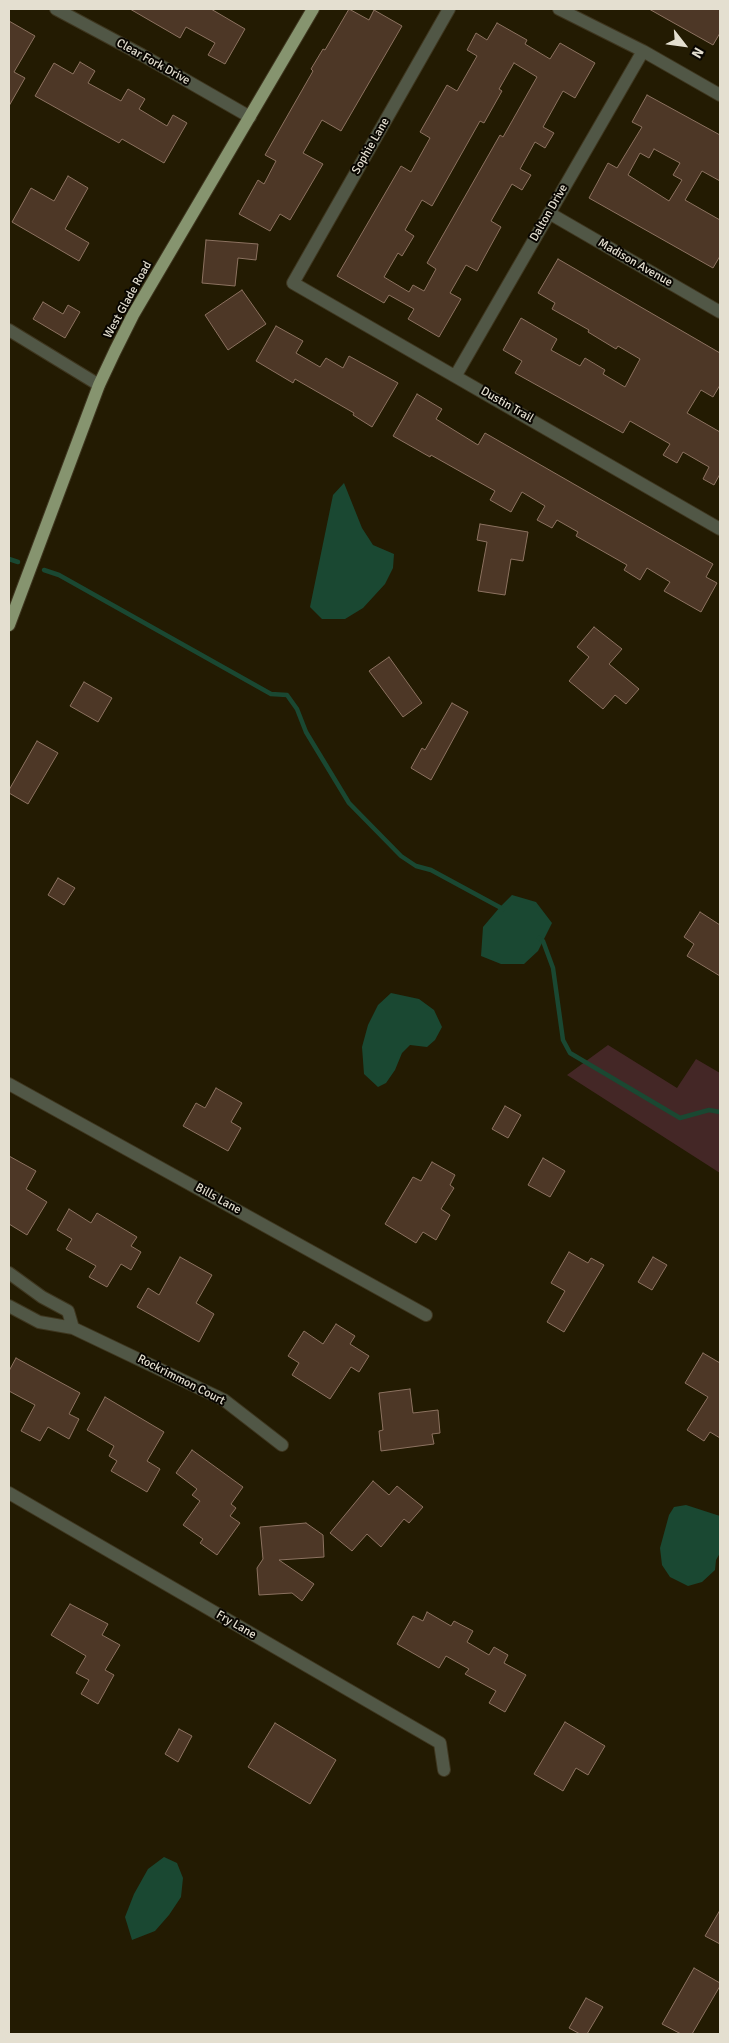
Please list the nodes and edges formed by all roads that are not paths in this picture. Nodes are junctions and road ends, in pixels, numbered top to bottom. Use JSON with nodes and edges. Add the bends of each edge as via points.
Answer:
{"nodes":[{"id":1,"x":56,"y":9,"type":"edge"},
{"id":2,"x":313,"y":9,"type":"edge"},
{"id":3,"x":449,"y":9,"type":"edge"},
{"id":4,"x":559,"y":9,"type":"edge"},
{"id":5,"x":643,"y":51,"type":"junction"},
{"id":6,"x":720,"y":94,"type":"edge"},
{"id":7,"x":250,"y":117,"type":"junction"},
{"id":8,"x":549,"y":214,"type":"junction"},
{"id":9,"x":293,"y":283,"type":"joint"},
{"id":10,"x":720,"y":312,"type":"edge"},
{"id":11,"x":9,"y":330,"type":"edge"},
{"id":12,"x":456,"y":376,"type":"junction"},
{"id":13,"x":99,"y":385,"type":"junction"},
{"id":14,"x":720,"y":529,"type":"edge"},
{"id":15,"x":9,"y":624,"type":"edge"},
{"id":16,"x":9,"y":1084,"type":"edge"},
{"id":17,"x":9,"y":1273,"type":"edge"},
{"id":18,"x":9,"y":1306,"type":"edge"},
{"id":19,"x":426,"y":1315,"type":"dead end"},
{"id":20,"x":73,"y":1328,"type":"junction"},
{"id":21,"x":282,"y":1445,"type":"dead end"},
{"id":22,"x":9,"y":1493,"type":"edge"},
{"id":23,"x":444,"y":1770,"type":"dead end"}],
"edges":[{"from":1,"to":7,"type":"street","name":"Clear Fork Drive"},
{"from":2,"to":7,"type":"main road","name":"West Glade Road"},
{"from":3,"to":9,"type":"street","name":"Sophie Lane"},
{"from":4,"to":5,"type":"street"},
{"from":5,"to":6,"type":"street"},
{"from":5,"to":8,"type":"street","name":"Dalton Drive"},
{"from":7,"to":13,"type":"main road","name":"West Glade Road","via":[[133,315]]},
{"from":8,"to":10,"type":"street","name":"Madison Avenue"},
{"from":8,"to":12,"type":"street","name":"Dalton Drive"},
{"from":9,"to":12,"type":"street","name":"Dustin Trail"},
{"from":11,"to":13,"type":"street"},
{"from":12,"to":14,"type":"street","name":"Dustin Trail"},
{"from":13,"to":15,"type":"main road","name":"West Glade Road"},
{"from":16,"to":19,"type":"street","name":"Bills Lane"},
{"from":17,"to":20,"type":"street","via":[[68,1311]]},
{"from":18,"to":20,"type":"street","name":"Rockrimmon Court","via":[[39,1322]]},
{"from":20,"to":21,"type":"street","name":"Rockrimmon Court","via":[[224,1400]]},
{"from":22,"to":23,"type":"street","name":"Fry Lane","via":[[440,1743]]}]}
